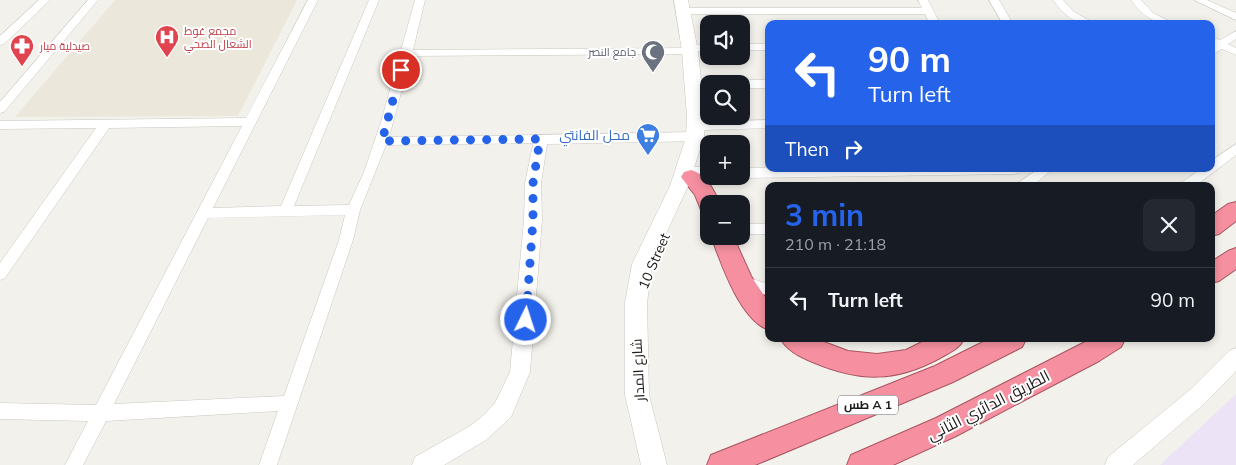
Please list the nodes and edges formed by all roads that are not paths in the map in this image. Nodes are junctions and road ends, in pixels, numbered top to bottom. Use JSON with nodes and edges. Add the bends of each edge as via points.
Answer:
{"nodes":[{"id":1,"x":45,"y":0,"type":"edge"},
{"id":2,"x":93,"y":0,"type":"edge"},
{"id":3,"x":313,"y":0,"type":"edge"},
{"id":4,"x":374,"y":0,"type":"edge"},
{"id":5,"x":420,"y":0,"type":"edge"},
{"id":6,"x":923,"y":0,"type":"edge"},
{"id":7,"x":994,"y":0,"type":"edge"},
{"id":8,"x":1058,"y":0,"type":"edge"},
{"id":9,"x":1136,"y":0,"type":"edge"},
{"id":10,"x":1199,"y":0,"type":"edge"},
{"id":11,"x":684,"y":4,"type":"edge"},
{"id":12,"x":929,"y":11,"type":"junction"},
{"id":13,"x":1236,"y":17,"type":"edge"},
{"id":14,"x":933,"y":20,"type":"edge"},
{"id":15,"x":1006,"y":20,"type":"edge"},
{"id":16,"x":1083,"y":20,"type":"edge"},
{"id":17,"x":1154,"y":20,"type":"edge"},
{"id":18,"x":1236,"y":34,"type":"edge"},
{"id":19,"x":0,"y":42,"type":"edge"},
{"id":20,"x":1215,"y":42,"type":"edge"},
{"id":21,"x":1222,"y":45,"type":"junction"},
{"id":22,"x":750,"y":47,"type":"edge"},
{"id":23,"x":765,"y":47,"type":"edge"},
{"id":24,"x":698,"y":49,"type":"edge"},
{"id":25,"x":1215,"y":49,"type":"edge"},
{"id":26,"x":1236,"y":52,"type":"edge"},
{"id":27,"x":406,"y":53,"type":"junction"},
{"id":28,"x":702,"y":75,"type":"edge"},
{"id":29,"x":750,"y":84,"type":"edge"},
{"id":30,"x":765,"y":84,"type":"edge"},
{"id":31,"x":0,"y":108,"type":"edge"},
{"id":32,"x":251,"y":122,"type":"junction"},
{"id":33,"x":700,"y":123,"type":"edge"},
{"id":34,"x":105,"y":124,"type":"junction"},
{"id":35,"x":765,"y":124,"type":"edge"},
{"id":36,"x":0,"y":125,"type":"edge"},
{"id":37,"x":699,"y":132,"type":"junction"},
{"id":38,"x":540,"y":139,"type":"junction"},
{"id":39,"x":382,"y":141,"type":"junction"},
{"id":40,"x":1236,"y":148,"type":"edge"},
{"id":41,"x":1215,"y":165,"type":"edge"},
{"id":42,"x":832,"y":172,"type":"edge"},
{"id":43,"x":1043,"y":172,"type":"edge"},
{"id":44,"x":1205,"y":172,"type":"edge"},
{"id":45,"x":698,"y":173,"type":"edge"},
{"id":46,"x":750,"y":173,"type":"edge"},
{"id":47,"x":1029,"y":182,"type":"edge"},
{"id":48,"x":1192,"y":182,"type":"edge"},
{"id":49,"x":705,"y":195,"type":"edge"},
{"id":50,"x":1236,"y":200,"type":"edge"},
{"id":51,"x":1215,"y":206,"type":"edge"},
{"id":52,"x":352,"y":210,"type":"junction"},
{"id":53,"x":1236,"y":210,"type":"edge"},
{"id":54,"x":285,"y":212,"type":"junction"},
{"id":55,"x":203,"y":213,"type":"junction"},
{"id":56,"x":1215,"y":225,"type":"edge"},
{"id":57,"x":750,"y":229,"type":"edge"},
{"id":58,"x":765,"y":229,"type":"edge"},
{"id":59,"x":726,"y":245,"type":"edge"},
{"id":60,"x":1236,"y":257,"type":"edge"},
{"id":61,"x":1215,"y":271,"type":"edge"},
{"id":62,"x":0,"y":274,"type":"edge"},
{"id":63,"x":741,"y":282,"type":"junction"},
{"id":64,"x":765,"y":289,"type":"edge"},
{"id":65,"x":636,"y":303,"type":"junction"},
{"id":66,"x":765,"y":316,"type":"edge"},
{"id":67,"x":800,"y":342,"type":"edge"},
{"id":68,"x":946,"y":342,"type":"edge"},
{"id":69,"x":1007,"y":342,"type":"edge"},
{"id":70,"x":1107,"y":342,"type":"edge"},
{"id":71,"x":1236,"y":357,"type":"edge"},
{"id":72,"x":289,"y":403,"type":"junction"},
{"id":73,"x":0,"y":411,"type":"edge"},
{"id":74,"x":100,"y":413,"type":"junction"},
{"id":75,"x":74,"y":465,"type":"edge"},
{"id":76,"x":268,"y":465,"type":"edge"},
{"id":77,"x":423,"y":465,"type":"edge"},
{"id":78,"x":654,"y":465,"type":"edge"},
{"id":79,"x":720,"y":465,"type":"edge"},
{"id":80,"x":862,"y":465,"type":"edge"},
{"id":81,"x":1116,"y":465,"type":"edge"}],
"edges":[{"from":1,"to":19,"type":"street"},
{"from":2,"to":31,"type":"street"},
{"from":3,"to":32,"type":"street"},
{"from":4,"to":54,"type":"street"},
{"from":5,"to":27,"type":"street"},
{"from":6,"to":12,"type":"street"},
{"from":7,"to":15,"type":"street"},
{"from":8,"to":16,"type":"street","via":[[1070,14]]},
{"from":9,"to":17,"type":"street","via":[[1146,18]]},
{"from":10,"to":13,"type":"street"},
{"from":11,"to":12,"type":"street"},
{"from":11,"to":24,"type":"main road","name":"10 Street"},
{"from":12,"to":14,"type":"street"},
{"from":18,"to":21,"type":"street"},
{"from":20,"to":21,"type":"street"},
{"from":21,"to":25,"type":"street"},
{"from":21,"to":26,"type":"street"},
{"from":22,"to":23,"type":"street"},
{"from":24,"to":27,"type":"street"},
{"from":24,"to":28,"type":"main road","name":"10 Street"},
{"from":24,"to":37,"type":"main road","name":"10 Street","via":[[696,117]]},
{"from":27,"to":39,"type":"street"},
{"from":29,"to":30,"type":"street"},
{"from":32,"to":34,"type":"street"},
{"from":32,"to":55,"type":"street"},
{"from":33,"to":37,"type":"main road","name":"10 Street"},
{"from":34,"to":36,"type":"street"},
{"from":34,"to":62,"type":"street"},
{"from":35,"to":37,"type":"street"},
{"from":37,"to":38,"type":"street"},
{"from":37,"to":45,"type":"main road","name":"10 Street"},
{"from":37,"to":65,"type":"main road","name":"10 Street","via":[[679,186],[642,264]]},
{"from":38,"to":39,"type":"street"},
{"from":38,"to":77,"type":"street","via":[[533,183],[533,220],[520,372],[503,410],[492,422]]},
{"from":39,"to":52,"type":"street"},
{"from":40,"to":41,"type":"street"},
{"from":42,"to":46,"type":"street"},
{"from":43,"to":47,"type":"street"},
{"from":44,"to":48,"type":"street"},
{"from":45,"to":49,"type":"highway"},
{"from":45,"to":65,"type":"main road","name":"10 Street","via":[[675,209]]},
{"from":50,"to":51,"type":"highway"},
{"from":52,"to":54,"type":"street"},
{"from":52,"to":72,"type":"street","via":[[346,240]]},
{"from":53,"to":56,"type":"highway"},
{"from":54,"to":55,"type":"street"},
{"from":55,"to":74,"type":"street"},
{"from":57,"to":58,"type":"street"},
{"from":59,"to":63,"type":"highway"},
{"from":60,"to":61,"type":"highway"},
{"from":63,"to":64,"type":"street"},
{"from":63,"to":66,"type":"highway"},
{"from":65,"to":78,"type":"main road","name":"شارع المدار","via":[[637,395]]},
{"from":67,"to":68,"type":"highway","via":[[839,362],[876,367],[906,361]]},
{"from":69,"to":79,"type":"highway","number":"طس A 1","via":[[944,374]]},
{"from":70,"to":80,"type":"highway","name":"الطريق الدائري الثاني","via":[[946,427]]},
{"from":71,"to":81,"type":"street","via":[[1198,396]]},
{"from":72,"to":74,"type":"street"},
{"from":72,"to":76,"type":"street"},
{"from":73,"to":74,"type":"street"},
{"from":74,"to":75,"type":"street"}]}
